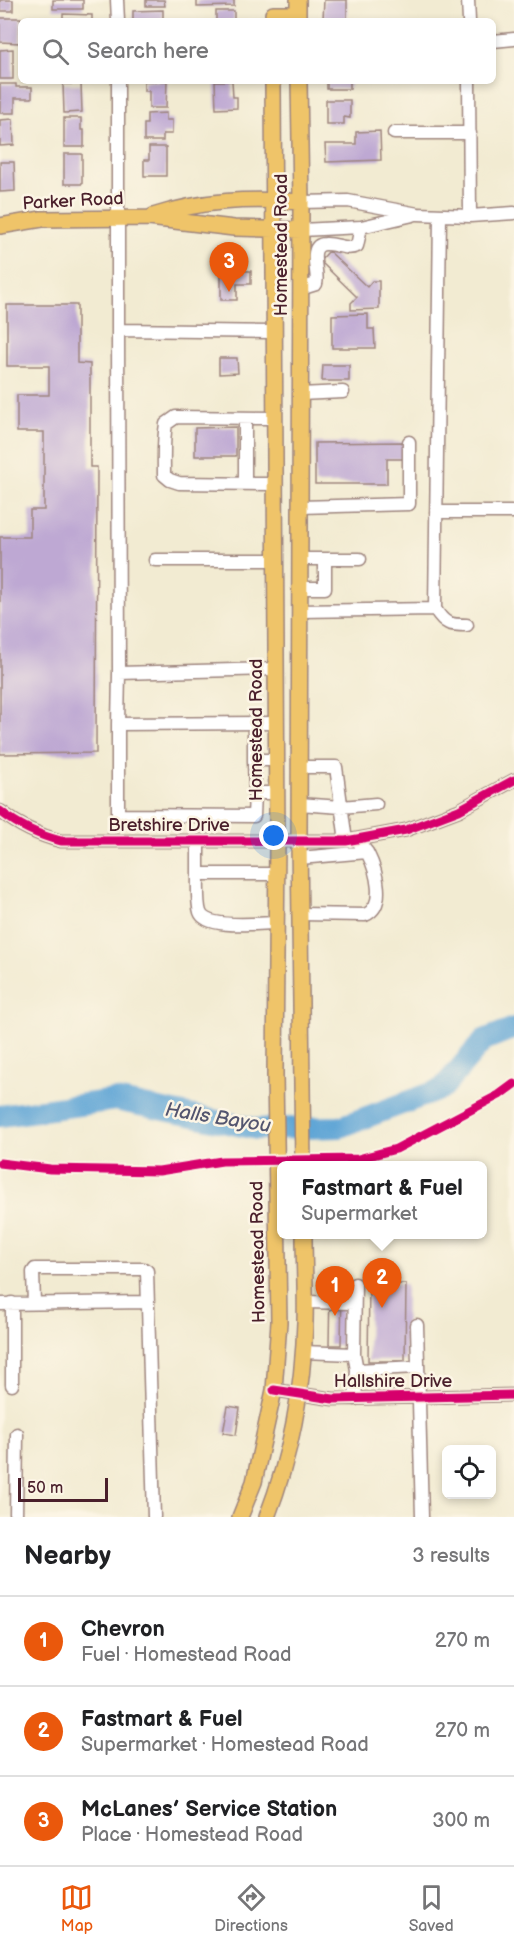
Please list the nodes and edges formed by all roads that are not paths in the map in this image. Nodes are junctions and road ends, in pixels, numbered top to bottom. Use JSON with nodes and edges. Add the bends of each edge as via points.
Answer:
{"nodes":[{"id":1,"x":117,"y":0,"type":"edge"},
{"id":2,"x":468,"y":0,"type":"edge"},
{"id":3,"x":273,"y":12,"type":"edge"},
{"id":4,"x":298,"y":12,"type":"edge"},
{"id":5,"x":117,"y":18,"type":"edge"},
{"id":6,"x":469,"y":18,"type":"edge"},
{"id":7,"x":514,"y":39,"type":"edge"},
{"id":8,"x":496,"y":41,"type":"edge"},
{"id":9,"x":118,"y":84,"type":"edge"},
{"id":10,"x":273,"y":84,"type":"edge"},
{"id":11,"x":299,"y":84,"type":"edge"},
{"id":12,"x":469,"y":84,"type":"edge"},
{"id":13,"x":470,"y":133,"type":"junction"},
{"id":14,"x":394,"y":134,"type":"dead end"},
{"id":15,"x":272,"y":200,"type":"junction"},
{"id":16,"x":301,"y":202,"type":"junction"},
{"id":17,"x":514,"y":213,"type":"edge"},
{"id":18,"x":417,"y":214,"type":"junction"},
{"id":19,"x":440,"y":215,"type":"junction"},
{"id":20,"x":470,"y":216,"type":"junction"},
{"id":21,"x":118,"y":218,"type":"junction"},
{"id":22,"x":149,"y":218,"type":"junction"},
{"id":23,"x":0,"y":226,"type":"edge"},
{"id":24,"x":361,"y":227,"type":"junction"},
{"id":25,"x":272,"y":229,"type":"junction"},
{"id":26,"x":301,"y":230,"type":"junction"},
{"id":27,"x":300,"y":289,"type":"junction"},
{"id":28,"x":118,"y":330,"type":"junction"},
{"id":29,"x":273,"y":332,"type":"junction"},
{"id":30,"x":343,"y":392,"type":"dead end"},
{"id":31,"x":300,"y":394,"type":"junction"},
{"id":32,"x":245,"y":418,"type":"junction"},
{"id":33,"x":274,"y":418,"type":"junction"},
{"id":34,"x":410,"y":442,"type":"dead end"},
{"id":35,"x":246,"y":483,"type":"junction"},
{"id":36,"x":274,"y":484,"type":"junction"},
{"id":37,"x":300,"y":507,"type":"junction"},
{"id":38,"x":436,"y":512,"type":"junction"},
{"id":39,"x":514,"y":512,"type":"edge"},
{"id":40,"x":300,"y":559,"type":"junction"},
{"id":41,"x":325,"y":559,"type":"junction"},
{"id":42,"x":360,"y":559,"type":"dead end"},
{"id":43,"x":155,"y":560,"type":"dead end"},
{"id":44,"x":275,"y":560,"type":"junction"},
{"id":45,"x":300,"y":588,"type":"junction"},
{"id":46,"x":435,"y":609,"type":"junction"},
{"id":47,"x":300,"y":611,"type":"junction"},
{"id":48,"x":467,"y":625,"type":"dead end"},
{"id":49,"x":300,"y":664,"type":"junction"},
{"id":50,"x":276,"y":667,"type":"junction"},
{"id":51,"x":119,"y":673,"type":"junction"},
{"id":52,"x":276,"y":723,"type":"junction"},
{"id":53,"x":118,"y":724,"type":"junction"},
{"id":54,"x":254,"y":724,"type":"junction"},
{"id":55,"x":254,"y":760,"type":"junction"},
{"id":56,"x":276,"y":760,"type":"junction"},
{"id":57,"x":300,"y":767,"type":"junction"},
{"id":58,"x":514,"y":780,"type":"edge"},
{"id":59,"x":255,"y":793,"type":"junction"},
{"id":60,"x":276,"y":793,"type":"junction"},
{"id":61,"x":299,"y":804,"type":"junction"},
{"id":62,"x":376,"y":804,"type":"dead end"},
{"id":63,"x":341,"y":807,"type":"junction"},
{"id":64,"x":0,"y":811,"type":"edge"},
{"id":65,"x":351,"y":840,"type":"junction"},
{"id":66,"x":277,"y":841,"type":"junction"},
{"id":67,"x":299,"y":841,"type":"junction"},
{"id":68,"x":198,"y":842,"type":"junction"},
{"id":69,"x":367,"y":852,"type":"junction"},
{"id":70,"x":300,"y":858,"type":"junction"},
{"id":71,"x":198,"y":874,"type":"junction"},
{"id":72,"x":276,"y":874,"type":"junction"},
{"id":73,"x":300,"y":914,"type":"junction"},
{"id":74,"x":276,"y":923,"type":"junction"},
{"id":75,"x":275,"y":1037,"type":"junction"},
{"id":76,"x":302,"y":1037,"type":"junction"},
{"id":77,"x":303,"y":1161,"type":"edge"},
{"id":78,"x":277,"y":1190,"type":"edge"},
{"id":79,"x":279,"y":1239,"type":"edge"},
{"id":80,"x":304,"y":1239,"type":"edge"},
{"id":81,"x":355,"y":1284,"type":"dead end"},
{"id":82,"x":147,"y":1302,"type":"junction"},
{"id":83,"x":305,"y":1302,"type":"junction"},
{"id":84,"x":34,"y":1303,"type":"junction"},
{"id":85,"x":354,"y":1303,"type":"junction"},
{"id":86,"x":6,"y":1304,"type":"edge"},
{"id":87,"x":417,"y":1325,"type":"dead end"},
{"id":88,"x":303,"y":1352,"type":"junction"},
{"id":89,"x":354,"y":1354,"type":"junction"},
{"id":90,"x":417,"y":1367,"type":"junction"},
{"id":91,"x":357,"y":1370,"type":"junction"},
{"id":92,"x":12,"y":1385,"type":"dead end"},
{"id":93,"x":274,"y":1390,"type":"junction"},
{"id":94,"x":299,"y":1393,"type":"junction"},
{"id":95,"x":514,"y":1395,"type":"edge"},
{"id":96,"x":418,"y":1398,"type":"junction"},
{"id":97,"x":355,"y":1399,"type":"junction"},
{"id":98,"x":17,"y":1434,"type":"dead end"},
{"id":99,"x":16,"y":1517,"type":"edge"},
{"id":100,"x":153,"y":1517,"type":"edge"},
{"id":101,"x":240,"y":1517,"type":"edge"},
{"id":102,"x":267,"y":1517,"type":"edge"},
{"id":103,"x":422,"y":1517,"type":"edge"}],
"edges":[{"from":1,"to":5,"type":"street"},
{"from":2,"to":6,"type":"street"},
{"from":3,"to":4,"type":"main road"},
{"from":7,"to":8,"type":"street"},
{"from":9,"to":21,"type":"street"},
{"from":10,"to":15,"type":"main road","name":"Homestead Road"},
{"from":11,"to":16,"type":"main road","name":"Homestead Road"},
{"from":12,"to":13,"type":"street"},
{"from":13,"to":14,"type":"street"},
{"from":13,"to":20,"type":"street"},
{"from":15,"to":16,"type":"main road","name":"Parker Road"},
{"from":15,"to":22,"type":"main road","name":"Parker Road","via":[[221,201],[182,207]]},
{"from":15,"to":25,"type":"main road","name":"Homestead Road"},
{"from":16,"to":18,"type":"street","name":"Parker Road","via":[[348,201]]},
{"from":16,"to":26,"type":"main road","name":"Homestead Road"},
{"from":17,"to":20,"type":"street","name":"Parker Road"},
{"from":18,"to":19,"type":"street","name":"Parker Road"},
{"from":18,"to":24,"type":"street","name":"Parker Road"},
{"from":19,"to":20,"type":"street","name":"Parker Road"},
{"from":19,"to":38,"type":"street"},
{"from":21,"to":22,"type":"main road","name":"Parker Road"},
{"from":21,"to":23,"type":"main road","name":"Parker Road","via":[[42,219]]},
{"from":21,"to":28,"type":"street"},
{"from":22,"to":25,"type":"main road","name":"Parker Road"},
{"from":24,"to":26,"type":"street","name":"Parker Road"},
{"from":24,"to":27,"type":"street","via":[[357,246],[350,249],[324,243],[318,247],[314,255],[319,277],[316,284]]},
{"from":25,"to":26,"type":"main road","name":"Parker Road"},
{"from":25,"to":29,"type":"main road","name":"Homestead Road"},
{"from":26,"to":27,"type":"main road","name":"Homestead Road"},
{"from":27,"to":31,"type":"main road","name":"Homestead Road"},
{"from":28,"to":29,"type":"street"},
{"from":28,"to":51,"type":"street"},
{"from":29,"to":33,"type":"main road","name":"Homestead Road"},
{"from":30,"to":31,"type":"street"},
{"from":31,"to":37,"type":"main road","name":"Homestead Road"},
{"from":32,"to":33,"type":"street"},
{"from":32,"to":35,"type":"street"},
{"from":32,"to":35,"type":"street","via":[[176,417],[166,424],[164,475],[179,483]]},
{"from":33,"to":36,"type":"main road","name":"Homestead Road"},
{"from":34,"to":37,"type":"street","via":[[410,504]]},
{"from":35,"to":36,"type":"street"},
{"from":36,"to":44,"type":"main road","name":"Homestead Road"},
{"from":37,"to":40,"type":"main road","name":"Homestead Road"},
{"from":38,"to":39,"type":"street"},
{"from":38,"to":46,"type":"street"},
{"from":40,"to":41,"type":"street"},
{"from":40,"to":45,"type":"main road","name":"Homestead Road"},
{"from":41,"to":42,"type":"street"},
{"from":41,"to":45,"type":"street","via":[[325,588]]},
{"from":43,"to":44,"type":"street"},
{"from":44,"to":50,"type":"main road","name":"Homestead Road"},
{"from":45,"to":47,"type":"main road","name":"Homestead Road"},
{"from":46,"to":47,"type":"street"},
{"from":46,"to":48,"type":"street","via":[[451,625]]},
{"from":47,"to":49,"type":"main road","name":"Homestead Road"},
{"from":49,"to":50,"type":"main road"},
{"from":49,"to":57,"type":"main road","name":"Homestead Road"},
{"from":50,"to":51,"type":"street"},
{"from":50,"to":52,"type":"main road","name":"Homestead Road"},
{"from":51,"to":53,"type":"street"},
{"from":52,"to":54,"type":"street"},
{"from":52,"to":56,"type":"main road","name":"Homestead Road"},
{"from":53,"to":54,"type":"street"},
{"from":53,"to":59,"type":"street","via":[[118,815],[254,816]]},
{"from":54,"to":55,"type":"street"},
{"from":55,"to":56,"type":"street"},
{"from":55,"to":59,"type":"street"},
{"from":56,"to":60,"type":"main road","name":"Homestead Road"},
{"from":57,"to":61,"type":"main road","name":"Homestead Road"},
{"from":57,"to":63,"type":"street","via":[[336,767]]},
{"from":58,"to":65,"type":"street","name":"Bretshire Drive","via":[[459,810],[406,830]]},
{"from":59,"to":60,"type":"street"},
{"from":60,"to":66,"type":"main road","name":"Homestead Road"},
{"from":61,"to":63,"type":"street"},
{"from":61,"to":67,"type":"main road","name":"Homestead Road"},
{"from":62,"to":63,"type":"street"},
{"from":63,"to":65,"type":"street"},
{"from":64,"to":68,"type":"street","name":"Bretshire Drive","via":[[38,835],[61,841]]},
{"from":65,"to":67,"type":"street","name":"Bretshire Drive"},
{"from":65,"to":69,"type":"street"},
{"from":66,"to":67,"type":"street","name":"Bretshire Drive"},
{"from":66,"to":68,"type":"street","name":"Bretshire Drive"},
{"from":66,"to":72,"type":"main road","name":"Homestead Road"},
{"from":67,"to":70,"type":"main road","name":"Homestead Road"},
{"from":68,"to":71,"type":"street"},
{"from":69,"to":70,"type":"street"},
{"from":69,"to":73,"type":"street","via":[[377,874],[372,912]]},
{"from":70,"to":73,"type":"main road","name":"Homestead Road"},
{"from":71,"to":72,"type":"street"},
{"from":71,"to":74,"type":"street","via":[[200,913],[205,919],[218,924]]},
{"from":72,"to":74,"type":"main road","name":"Homestead Road"},
{"from":73,"to":76,"type":"main road","name":"Homestead Road"},
{"from":74,"to":75,"type":"main road","name":"Homestead Road"},
{"from":75,"to":76,"type":"main road"},
{"from":75,"to":78,"type":"main road","name":"Homestead Road"},
{"from":76,"to":77,"type":"main road","name":"Homestead Road"},
{"from":79,"to":93,"type":"main road","name":"Homestead Road"},
{"from":80,"to":83,"type":"main road"},
{"from":81,"to":85,"type":"street"},
{"from":82,"to":84,"type":"street"},
{"from":82,"to":84,"type":"street","via":[[146,1270],[35,1269]]},
{"from":82,"to":100,"type":"street"},
{"from":83,"to":85,"type":"street"},
{"from":83,"to":88,"type":"main road"},
{"from":84,"to":86,"type":"street"},
{"from":85,"to":89,"type":"street"},
{"from":86,"to":92,"type":"street"},
{"from":87,"to":90,"type":"street"},
{"from":88,"to":89,"type":"street"},
{"from":88,"to":94,"type":"main road"},
{"from":89,"to":91,"type":"street"},
{"from":90,"to":91,"type":"street"},
{"from":90,"to":96,"type":"street"},
{"from":91,"to":97,"type":"street"},
{"from":93,"to":94,"type":"street","name":"Hallshire Drive"},
{"from":93,"to":101,"type":"main road","name":"Homestead Road","via":[[254,1482]]},
{"from":94,"to":97,"type":"street","name":"Hallshire Drive"},
{"from":94,"to":102,"type":"main road","via":[[290,1445]]},
{"from":95,"to":96,"type":"street","name":"Hallshire Drive"},
{"from":96,"to":97,"type":"street","name":"Hallshire Drive"},
{"from":96,"to":103,"type":"street"},
{"from":98,"to":99,"type":"street"}]}
